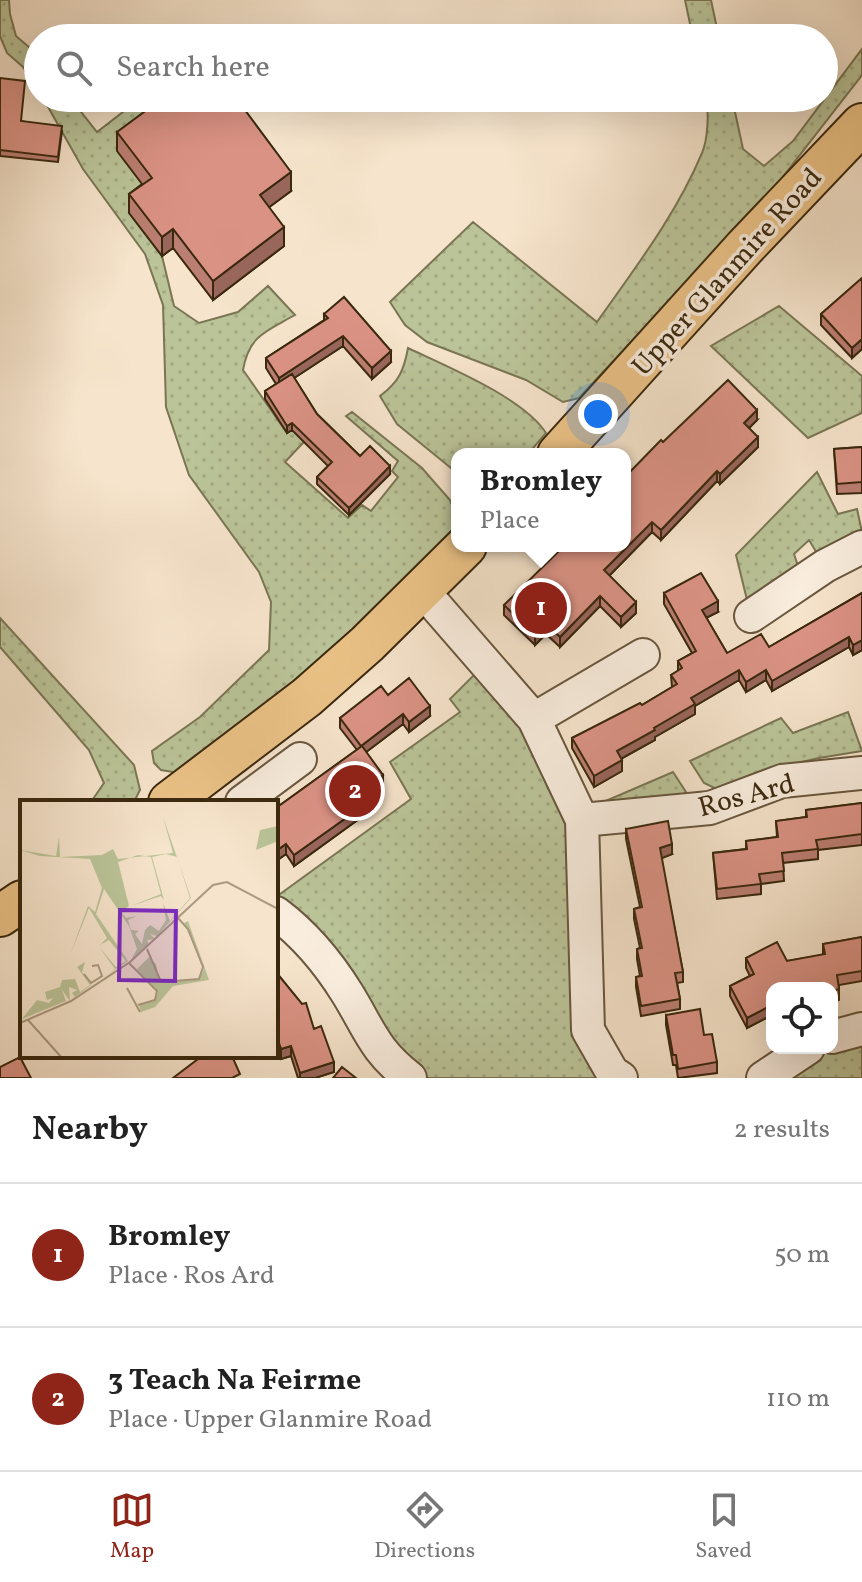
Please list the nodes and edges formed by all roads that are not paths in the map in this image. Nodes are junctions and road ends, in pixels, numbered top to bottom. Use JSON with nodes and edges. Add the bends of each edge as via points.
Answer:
{"nodes":[{"id":1,"x":862,"y":124,"type":"edge"},
{"id":2,"x":563,"y":448,"type":"edge"},
{"id":3,"x":862,"y":547,"type":"edge"},
{"id":4,"x":460,"y":552,"type":"edge"},
{"id":5,"x":422,"y":590,"type":"junction"},
{"id":6,"x":751,"y":616,"type":"dead end"},
{"id":7,"x":643,"y":655,"type":"dead end"},
{"id":8,"x":534,"y":719,"type":"junction"},
{"id":9,"x":249,"y":742,"type":"junction"},
{"id":10,"x":300,"y":759,"type":"dead end"},
{"id":11,"x":862,"y":773,"type":"edge"},
{"id":12,"x":274,"y":779,"type":"junction"},
{"id":13,"x":172,"y":800,"type":"edge"},
{"id":14,"x":245,"y":800,"type":"edge"},
{"id":15,"x":582,"y":820,"type":"junction"},
{"id":16,"x":20,"y":902,"type":"edge"},
{"id":17,"x":278,"y":915,"type":"edge"},
{"id":18,"x":0,"y":916,"type":"edge"},
{"id":19,"x":862,"y":1029,"type":"edge"},
{"id":20,"x":838,"y":1035,"type":"edge"},
{"id":21,"x":799,"y":1054,"type":"edge"},
{"id":22,"x":410,"y":1078,"type":"edge"},
{"id":23,"x":621,"y":1078,"type":"edge"},
{"id":24,"x":763,"y":1078,"type":"edge"}],
"edges":[{"from":1,"to":2,"type":"main road","name":"Upper Glanmire Road"},
{"from":3,"to":6,"type":"street"},
{"from":4,"to":5,"type":"main road"},
{"from":5,"to":8,"type":"street"},
{"from":5,"to":9,"type":"main road","via":[[317,689]]},
{"from":7,"to":8,"type":"street"},
{"from":8,"to":15,"type":"street"},
{"from":9,"to":12,"type":"street"},
{"from":9,"to":13,"type":"main road"},
{"from":10,"to":12,"type":"street"},
{"from":11,"to":15,"type":"street","name":"Ros Ard","via":[[782,781],[710,808]]},
{"from":12,"to":14,"type":"street"},
{"from":15,"to":23,"type":"street","via":[[588,1030],[612,1072]]},
{"from":16,"to":18,"type":"main road"},
{"from":17,"to":22,"type":"street","via":[[324,959],[373,1042]]},
{"from":19,"to":20,"type":"street"},
{"from":21,"to":24,"type":"street"}]}
